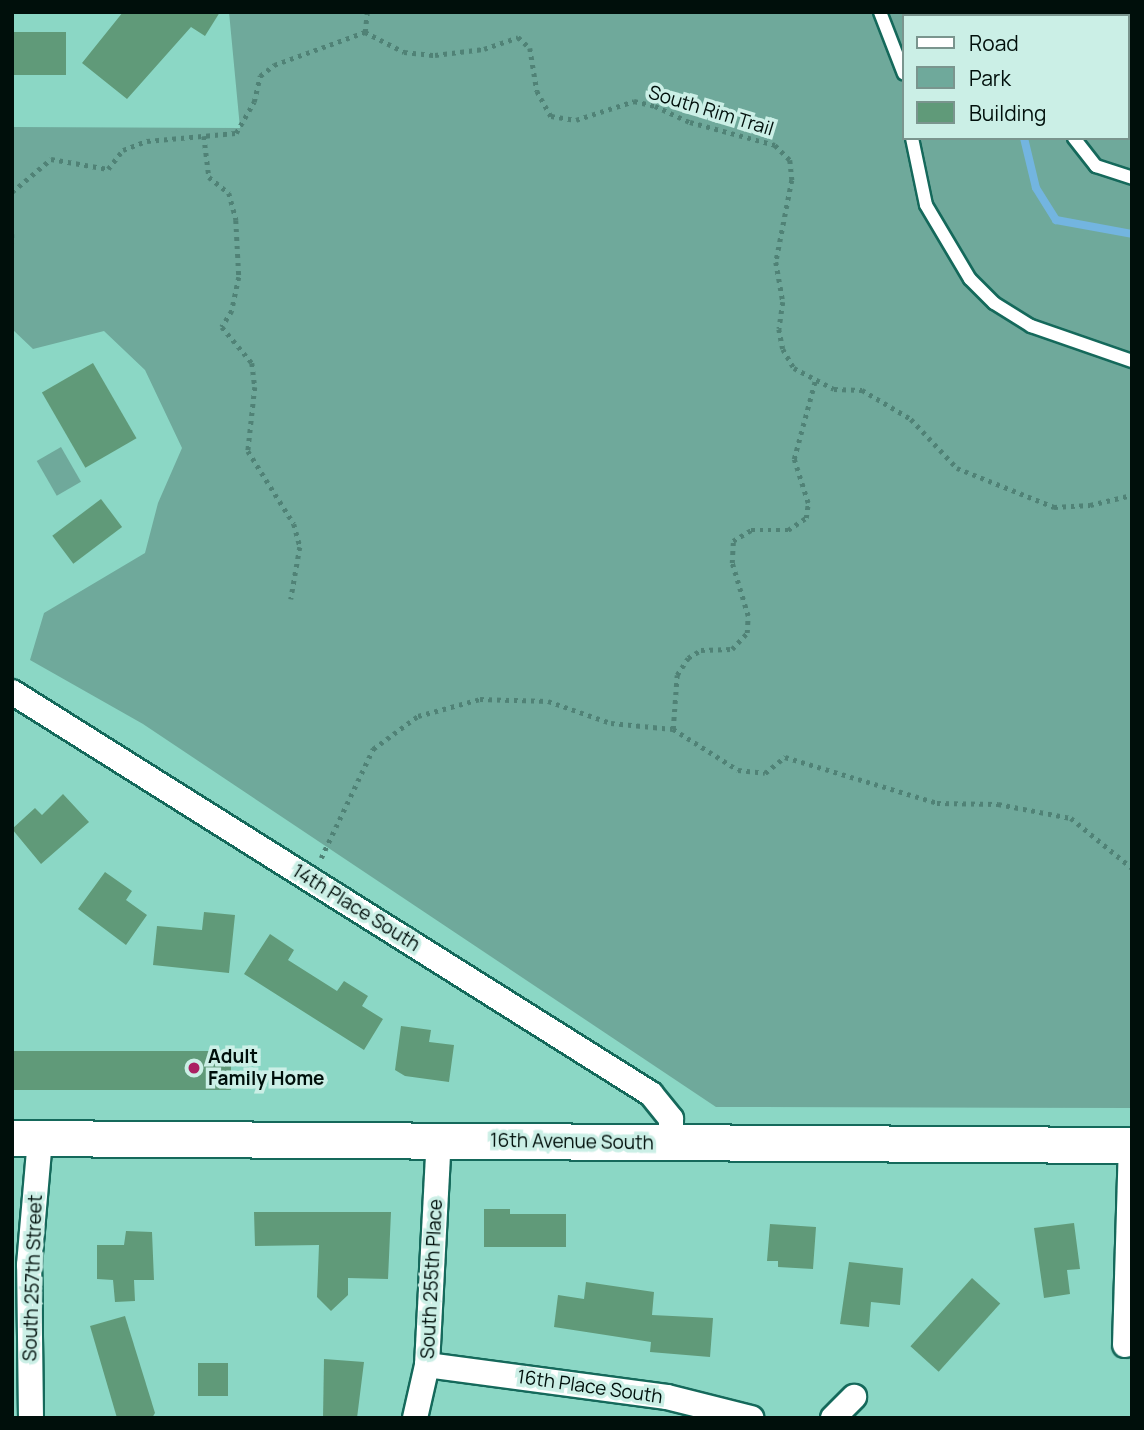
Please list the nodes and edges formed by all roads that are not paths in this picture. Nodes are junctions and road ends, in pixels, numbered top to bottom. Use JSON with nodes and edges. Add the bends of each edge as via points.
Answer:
{"nodes":[{"id":1,"x":880,"y":12,"type":"edge"},
{"id":2,"x":902,"y":60,"type":"edge"},
{"id":3,"x":912,"y":140,"type":"edge"},
{"id":4,"x":1076,"y":140,"type":"edge"},
{"id":5,"x":1132,"y":177,"type":"edge"},
{"id":6,"x":1132,"y":362,"type":"edge"},
{"id":7,"x":12,"y":692,"type":"edge"},
{"id":8,"x":26,"y":1138,"type":"edge"},
{"id":9,"x":439,"y":1139,"type":"junction"},
{"id":10,"x":671,"y":1144,"type":"junction"},
{"id":11,"x":1131,"y":1145,"type":"edge"},
{"id":12,"x":1125,"y":1345,"type":"dead end"},
{"id":13,"x":428,"y":1365,"type":"junction"},
{"id":14,"x":854,"y":1397,"type":"dead end"},
{"id":15,"x":31,"y":1418,"type":"edge"},
{"id":16,"x":415,"y":1418,"type":"edge"},
{"id":17,"x":751,"y":1418,"type":"edge"},
{"id":18,"x":833,"y":1418,"type":"edge"}],
"edges":[{"from":1,"to":2,"type":"lane"},
{"from":3,"to":6,"type":"lane","via":[[926,205],[970,279],[994,303],[1031,326]]},
{"from":4,"to":5,"type":"lane","via":[[1096,166]]},
{"from":7,"to":10,"type":"street","name":"14th Place South","via":[[651,1094],[671,1119]]},
{"from":8,"to":9,"type":"main road","name":"16th Avenue South"},
{"from":8,"to":15,"type":"street","name":"South 257th Street"},
{"from":9,"to":10,"type":"main road","name":"16th Avenue South"},
{"from":9,"to":13,"type":"street","name":"South 255th Place"},
{"from":10,"to":11,"type":"main road","name":"16th Avenue South"},
{"from":11,"to":12,"type":"street"},
{"from":13,"to":16,"type":"street","name":"South 255th Place"},
{"from":13,"to":17,"type":"street","name":"16th Place South","via":[[667,1397]]},
{"from":14,"to":18,"type":"street"}]}
